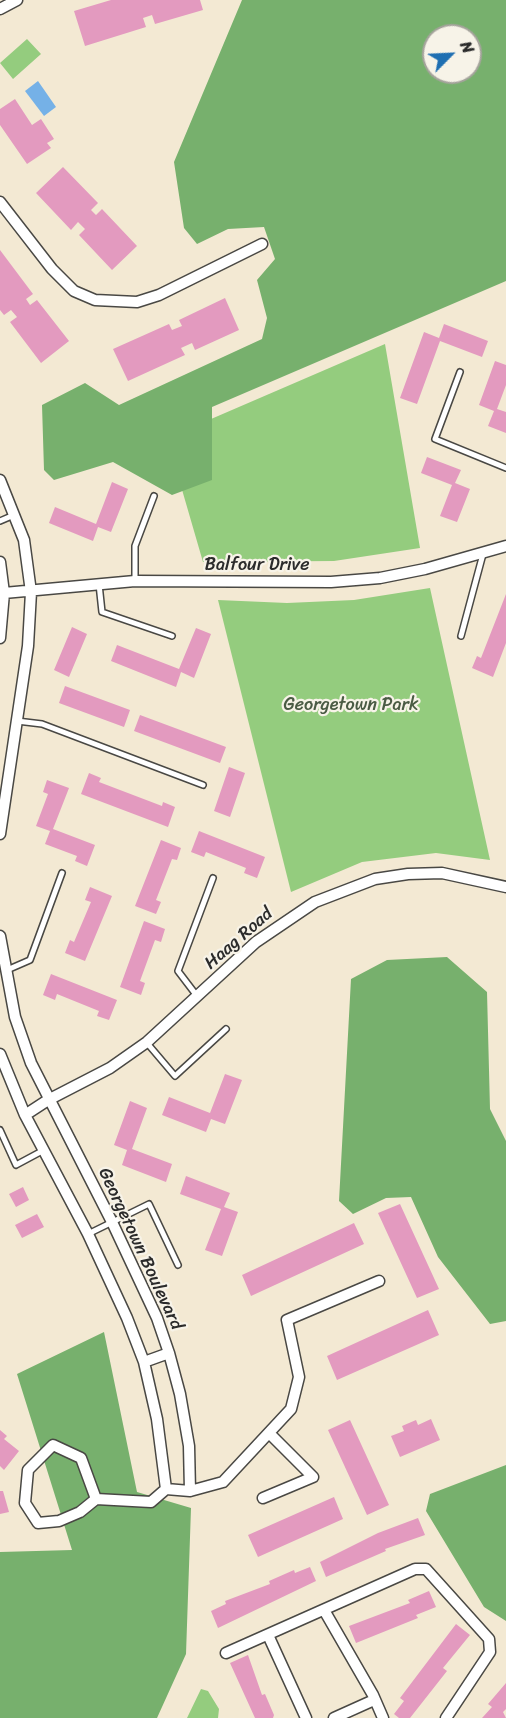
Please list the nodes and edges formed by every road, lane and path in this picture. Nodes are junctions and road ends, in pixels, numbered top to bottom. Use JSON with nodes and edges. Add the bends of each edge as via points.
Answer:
{"nodes":[{"id":1,"x":17,"y":0,"type":"edge"},
{"id":2,"x":0,"y":9,"type":"edge"},
{"id":3,"x":0,"y":202,"type":"edge"},
{"id":4,"x":262,"y":244,"type":"dead end"},
{"id":5,"x":460,"y":372,"type":"dead end"},
{"id":6,"x":506,"y":468,"type":"edge"},
{"id":7,"x":0,"y":480,"type":"edge"},
{"id":8,"x":154,"y":496,"type":"dead end"},
{"id":9,"x":15,"y":514,"type":"junction"},
{"id":10,"x":0,"y":521,"type":"edge"},
{"id":11,"x":506,"y":546,"type":"edge"},
{"id":12,"x":483,"y":554,"type":"junction"},
{"id":13,"x":0,"y":562,"type":"edge"},
{"id":14,"x":135,"y":581,"type":"junction"},
{"id":15,"x":99,"y":583,"type":"junction"},
{"id":16,"x":31,"y":592,"type":"junction"},
{"id":17,"x":4,"y":593,"type":"junction"},
{"id":18,"x":172,"y":636,"type":"dead end"},
{"id":19,"x":460,"y":636,"type":"dead end"},
{"id":20,"x":0,"y":638,"type":"edge"},
{"id":21,"x":17,"y":721,"type":"junction"},
{"id":22,"x":203,"y":785,"type":"dead end"},
{"id":23,"x":0,"y":834,"type":"edge"},
{"id":24,"x":62,"y":873,"type":"dead end"},
{"id":25,"x":213,"y":879,"type":"dead end"},
{"id":26,"x":506,"y":887,"type":"edge"},
{"id":27,"x":0,"y":936,"type":"edge"},
{"id":28,"x":4,"y":971,"type":"junction"},
{"id":29,"x":198,"y":997,"type":"junction"},
{"id":30,"x":226,"y":1029,"type":"dead end"},
{"id":31,"x":147,"y":1042,"type":"junction"},
{"id":32,"x":0,"y":1054,"type":"edge"},
{"id":33,"x":48,"y":1100,"type":"junction"},
{"id":34,"x":26,"y":1115,"type":"junction"},
{"id":35,"x":0,"y":1130,"type":"edge"},
{"id":36,"x":44,"y":1150,"type":"junction"},
{"id":37,"x":112,"y":1222,"type":"junction"},
{"id":38,"x":88,"y":1234,"type":"junction"},
{"id":39,"x":178,"y":1265,"type":"dead end"},
{"id":40,"x":379,"y":1281,"type":"dead end"},
{"id":41,"x":169,"y":1353,"type":"junction"},
{"id":42,"x":144,"y":1362,"type":"junction"},
{"id":43,"x":270,"y":1434,"type":"junction"},
{"id":44,"x":166,"y":1489,"type":"junction"},
{"id":45,"x":190,"y":1491,"type":"junction"},
{"id":46,"x":263,"y":1498,"type":"dead end"},
{"id":47,"x":96,"y":1499,"type":"junction"},
{"id":48,"x":324,"y":1610,"type":"junction"},
{"id":49,"x":268,"y":1635,"type":"junction"},
{"id":50,"x":226,"y":1653,"type":"dead end"},
{"id":51,"x":374,"y":1700,"type":"junction"},
{"id":52,"x":306,"y":1718,"type":"edge"},
{"id":53,"x":334,"y":1718,"type":"edge"},
{"id":54,"x":383,"y":1718,"type":"edge"},
{"id":55,"x":446,"y":1718,"type":"edge"}],
"edges":[{"from":1,"to":2,"type":"street"},
{"from":3,"to":4,"type":"street","via":[[52,269],[74,291],[95,300],[137,302],[159,295]]},
{"from":5,"to":6,"type":"lane","via":[[435,439]]},
{"from":7,"to":9,"type":"street"},
{"from":8,"to":14,"type":"lane","via":[[135,546]]},
{"from":9,"to":10,"type":"lane"},
{"from":9,"to":16,"type":"street","via":[[30,567]]},
{"from":11,"to":12,"type":"street","name":"Balfour Drive"},
{"from":12,"to":14,"type":"street","name":"Balfour Drive","via":[[391,576],[331,582]]},
{"from":12,"to":19,"type":"lane"},
{"from":13,"to":17,"type":"street"},
{"from":14,"to":15,"type":"street","name":"Balfour Drive"},
{"from":15,"to":16,"type":"street","name":"Balfour Drive"},
{"from":15,"to":18,"type":"lane","via":[[102,612]]},
{"from":16,"to":17,"type":"street","name":"Balfour Drive"},
{"from":16,"to":21,"type":"street"},
{"from":17,"to":20,"type":"street"},
{"from":21,"to":22,"type":"lane","via":[[42,724]]},
{"from":21,"to":23,"type":"street"},
{"from":24,"to":28,"type":"lane","via":[[30,960]]},
{"from":25,"to":29,"type":"lane","via":[[178,971]]},
{"from":26,"to":29,"type":"street","name":"Haag Road","via":[[442,873],[375,879],[346,888],[315,902],[256,942]]},
{"from":27,"to":28,"type":"street","name":"Georgetown Boulevard"},
{"from":28,"to":33,"type":"street","name":"Georgetown Boulevard","via":[[15,1017]]},
{"from":29,"to":31,"type":"street","name":"Haag Road"},
{"from":30,"to":31,"type":"lane","via":[[176,1076]]},
{"from":31,"to":33,"type":"street","name":"Haag Road","via":[[110,1068]]},
{"from":32,"to":34,"type":"street"},
{"from":33,"to":34,"type":"street","name":"Haag Road"},
{"from":33,"to":37,"type":"street","name":"Georgetown Boulevard"},
{"from":34,"to":36,"type":"street"},
{"from":35,"to":36,"type":"lane","via":[[16,1165]]},
{"from":36,"to":38,"type":"street"},
{"from":37,"to":38,"type":"lane"},
{"from":37,"to":39,"type":"lane","via":[[149,1204]]},
{"from":37,"to":41,"type":"street","name":"Georgetown Boulevard"},
{"from":38,"to":42,"type":"street"},
{"from":40,"to":43,"type":"street","via":[[287,1320],[299,1377],[297,1394],[291,1409]]},
{"from":41,"to":42,"type":"street"},
{"from":41,"to":45,"type":"street","name":"Georgetown Boulevard","via":[[189,1446]]},
{"from":42,"to":44,"type":"street","via":[[157,1419]]},
{"from":43,"to":45,"type":"street","via":[[223,1482]]},
{"from":43,"to":46,"type":"street","via":[[313,1477]]},
{"from":44,"to":45,"type":"street"},
{"from":44,"to":47,"type":"street","via":[[151,1502]]},
{"from":47,"to":47,"type":"street","via":[[81,1458],[53,1445],[28,1470],[25,1503],[38,1523],[59,1521]]},
{"from":48,"to":49,"type":"street"},
{"from":48,"to":51,"type":"street"},
{"from":48,"to":55,"type":"street","via":[[415,1569],[426,1569],[489,1638],[490,1653]]},
{"from":49,"to":50,"type":"street"},
{"from":49,"to":52,"type":"street"},
{"from":51,"to":53,"type":"street"},
{"from":51,"to":54,"type":"street"}]}
